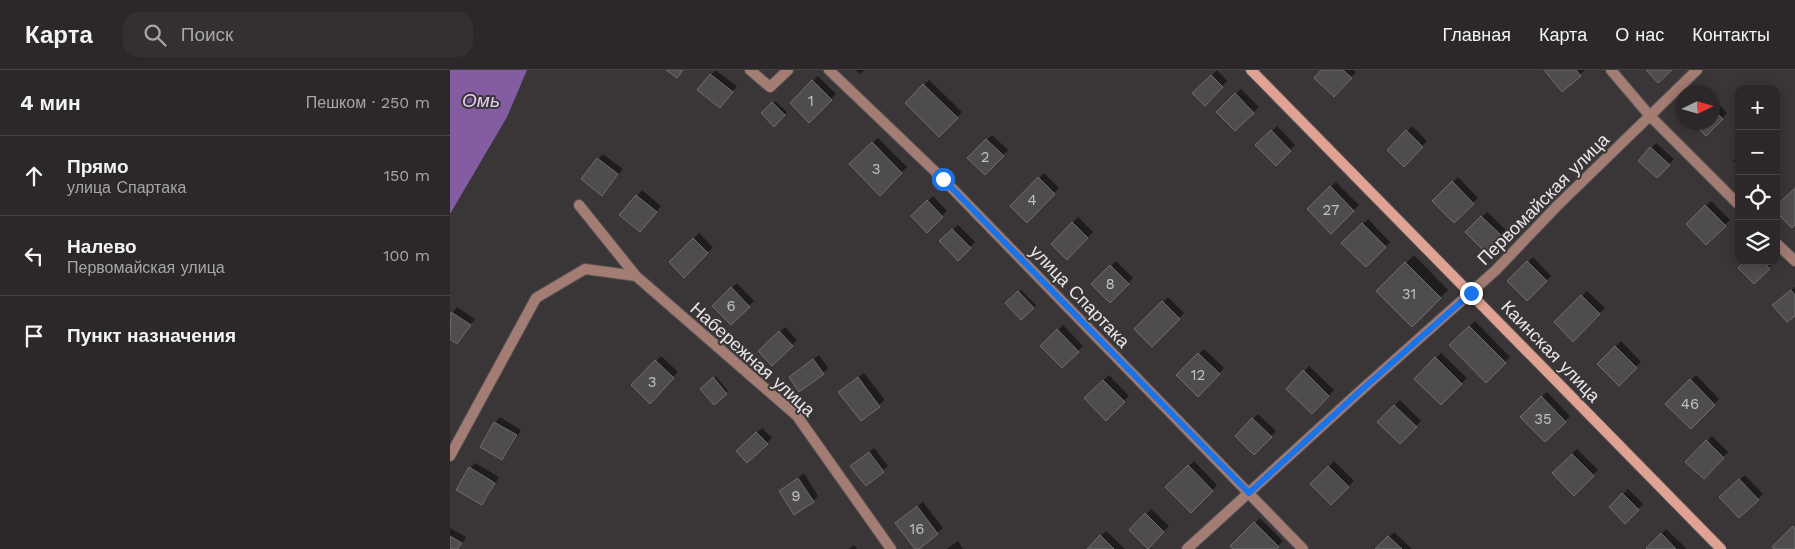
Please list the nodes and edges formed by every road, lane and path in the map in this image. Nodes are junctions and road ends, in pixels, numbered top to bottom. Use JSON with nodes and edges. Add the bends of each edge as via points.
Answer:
{"nodes":[{"id":1,"x":750,"y":70,"type":"edge"},
{"id":2,"x":788,"y":70,"type":"edge"},
{"id":3,"x":829,"y":70,"type":"edge"},
{"id":4,"x":1251,"y":70,"type":"edge"},
{"id":5,"x":1610,"y":70,"type":"edge"},
{"id":6,"x":1697,"y":70,"type":"edge"},
{"id":7,"x":1650,"y":116,"type":"junction"},
{"id":8,"x":1735,"y":201,"type":"edge"},
{"id":9,"x":579,"y":206,"type":"dead end"},
{"id":10,"x":1780,"y":246,"type":"edge"},
{"id":11,"x":1795,"y":261,"type":"edge"},
{"id":12,"x":636,"y":276,"type":"junction"},
{"id":13,"x":1471,"y":293,"type":"junction"},
{"id":14,"x":450,"y":456,"type":"edge"},
{"id":15,"x":1249,"y":493,"type":"junction"},
{"id":16,"x":891,"y":549,"type":"edge"},
{"id":17,"x":1187,"y":549,"type":"edge"},
{"id":18,"x":1303,"y":549,"type":"edge"},
{"id":19,"x":1721,"y":549,"type":"edge"}],
"edges":[{"from":1,"to":2,"type":"street","via":[[770,87]]},
{"from":3,"to":15,"type":"street","name":"улица Спартака","via":[[943,179]]},
{"from":4,"to":13,"type":"main road","name":"Каинская улица"},
{"from":5,"to":7,"type":"street"},
{"from":6,"to":7,"type":"street","name":"Первомайская улица"},
{"from":7,"to":8,"type":"street"},
{"from":7,"to":13,"type":"street","name":"Первомайская улица"},
{"from":9,"to":12,"type":"street","name":"Набережная улица"},
{"from":10,"to":11,"type":"street"},
{"from":12,"to":14,"type":"street","via":[[584,268],[536,298]]},
{"from":12,"to":16,"type":"street","name":"Набережная улица","via":[[797,416]]},
{"from":13,"to":15,"type":"street","name":"Первомайская улица"},
{"from":13,"to":19,"type":"main road","name":"Каинская улица"},
{"from":15,"to":17,"type":"street","name":"Первомайская улица"},
{"from":15,"to":18,"type":"street","name":"улица Спартака"}]}
